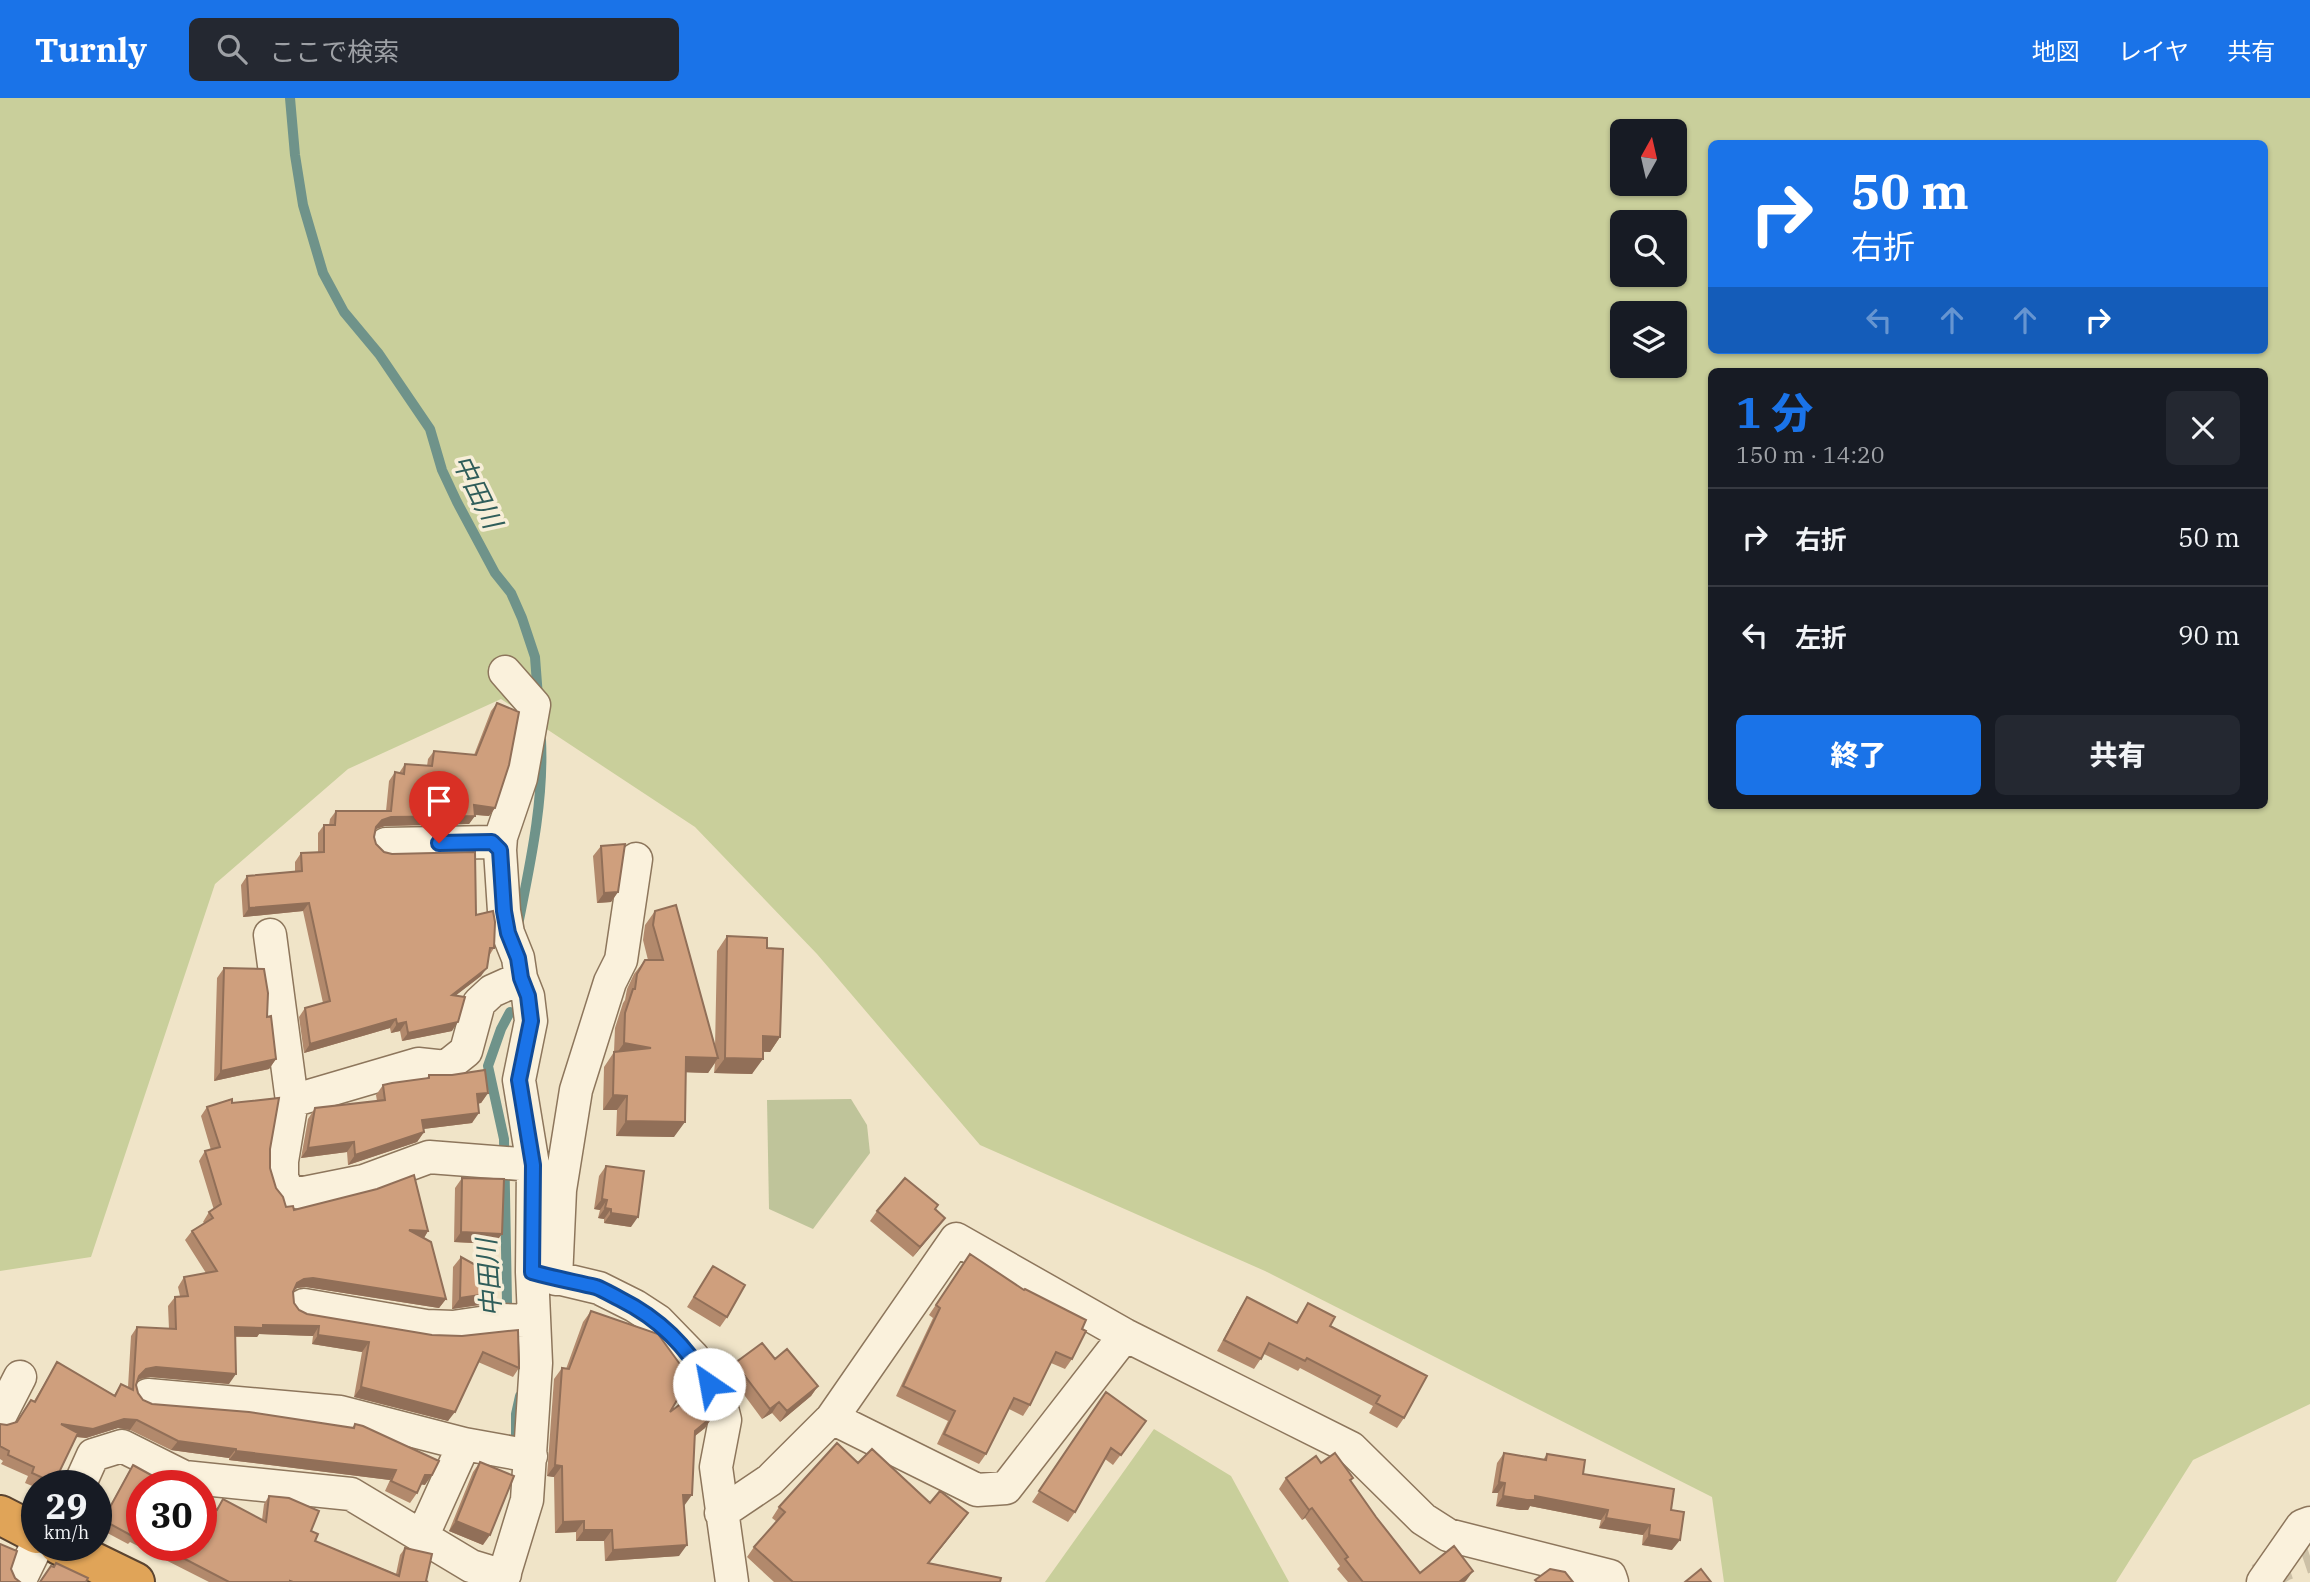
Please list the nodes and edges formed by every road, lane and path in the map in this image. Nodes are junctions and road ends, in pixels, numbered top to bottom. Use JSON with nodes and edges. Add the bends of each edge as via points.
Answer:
{"nodes":[{"id":1,"x":505,"y":672,"type":"dead end"},
{"id":2,"x":386,"y":844,"type":"dead end"},
{"id":3,"x":500,"y":850,"type":"junction"},
{"id":4,"x":636,"y":859,"type":"dead end"},
{"id":5,"x":270,"y":935,"type":"dead end"},
{"id":6,"x":521,"y":978,"type":"junction"},
{"id":7,"x":292,"y":1101,"type":"junction"},
{"id":8,"x":517,"y":1164,"type":"junction"},
{"id":9,"x":544,"y":1275,"type":"junction"},
{"id":10,"x":304,"y":1305,"type":"dead end"},
{"id":11,"x":533,"y":1321,"type":"junction"},
{"id":12,"x":1125,"y":1335,"type":"junction"},
{"id":13,"x":20,"y":1377,"type":"dead end"},
{"id":14,"x":148,"y":1395,"type":"dead end"},
{"id":15,"x":0,"y":1416,"type":"edge"},
{"id":16,"x":832,"y":1418,"type":"junction"},
{"id":17,"x":464,"y":1444,"type":"junction"},
{"id":18,"x":531,"y":1456,"type":"junction"},
{"id":19,"x":86,"y":1470,"type":"edge"},
{"id":20,"x":721,"y":1513,"type":"junction"},
{"id":21,"x":0,"y":1515,"type":"edge"},
{"id":22,"x":2310,"y":1523,"type":"edge"},
{"id":23,"x":21,"y":1526,"type":"edge"},
{"id":24,"x":422,"y":1537,"type":"junction"},
{"id":25,"x":29,"y":1561,"type":"edge"},
{"id":26,"x":92,"y":1561,"type":"edge"},
{"id":27,"x":495,"y":1574,"type":"edge"},
{"id":28,"x":19,"y":1582,"type":"edge"},
{"id":29,"x":135,"y":1582,"type":"edge"},
{"id":30,"x":732,"y":1582,"type":"edge"},
{"id":31,"x":1612,"y":1582,"type":"edge"},
{"id":32,"x":2263,"y":1582,"type":"edge"}],
"edges":[{"from":1,"to":3,"type":"street","via":[[534,705],[521,778]]},
{"from":2,"to":3,"type":"street","via":[[492,842]]},
{"from":3,"to":6,"type":"street","via":[[504,911]]},
{"from":4,"to":9,"type":"street","via":[[621,960],[576,1090]]},
{"from":5,"to":7,"type":"street"},
{"from":6,"to":7,"type":"street","via":[[479,1003],[466,1051],[446,1067],[418,1064]]},
{"from":6,"to":8,"type":"street","via":[[531,1021],[519,1080]]},
{"from":7,"to":8,"type":"street","via":[[282,1161],[287,1191],[304,1193],[364,1181],[429,1157]]},
{"from":8,"to":9,"type":"street"},
{"from":9,"to":11,"type":"street"},
{"from":9,"to":20,"type":"street","via":[[598,1288],[635,1306],[658,1321],[693,1357],[725,1420],[716,1467]]},
{"from":10,"to":11,"type":"street","via":[[426,1326]]},
{"from":11,"to":18,"type":"street","via":[[536,1363]]},
{"from":12,"to":16,"type":"street","via":[[1006,1488],[977,1490]]},
{"from":12,"to":16,"type":"street","via":[[956,1239]]},
{"from":12,"to":31,"type":"street","via":[[1350,1448],[1423,1519],[1448,1535],[1610,1576]]},
{"from":13,"to":15,"type":"street"},
{"from":14,"to":17,"type":"street","via":[[340,1412]]},
{"from":16,"to":20,"type":"street","via":[[770,1480]]},
{"from":17,"to":18,"type":"street"},
{"from":17,"to":24,"type":"street"},
{"from":18,"to":27,"type":"street","via":[[527,1500]]},
{"from":19,"to":24,"type":"street","via":[[93,1455],[122,1446],[184,1477],[351,1494]]},
{"from":20,"to":30,"type":"street"},
{"from":21,"to":23,"type":"highway"},
{"from":22,"to":32,"type":"street","via":[[2302,1526]]},
{"from":24,"to":27,"type":"street","via":[[471,1566]]},
{"from":25,"to":28,"type":"street"},
{"from":26,"to":29,"type":"highway"}]}
